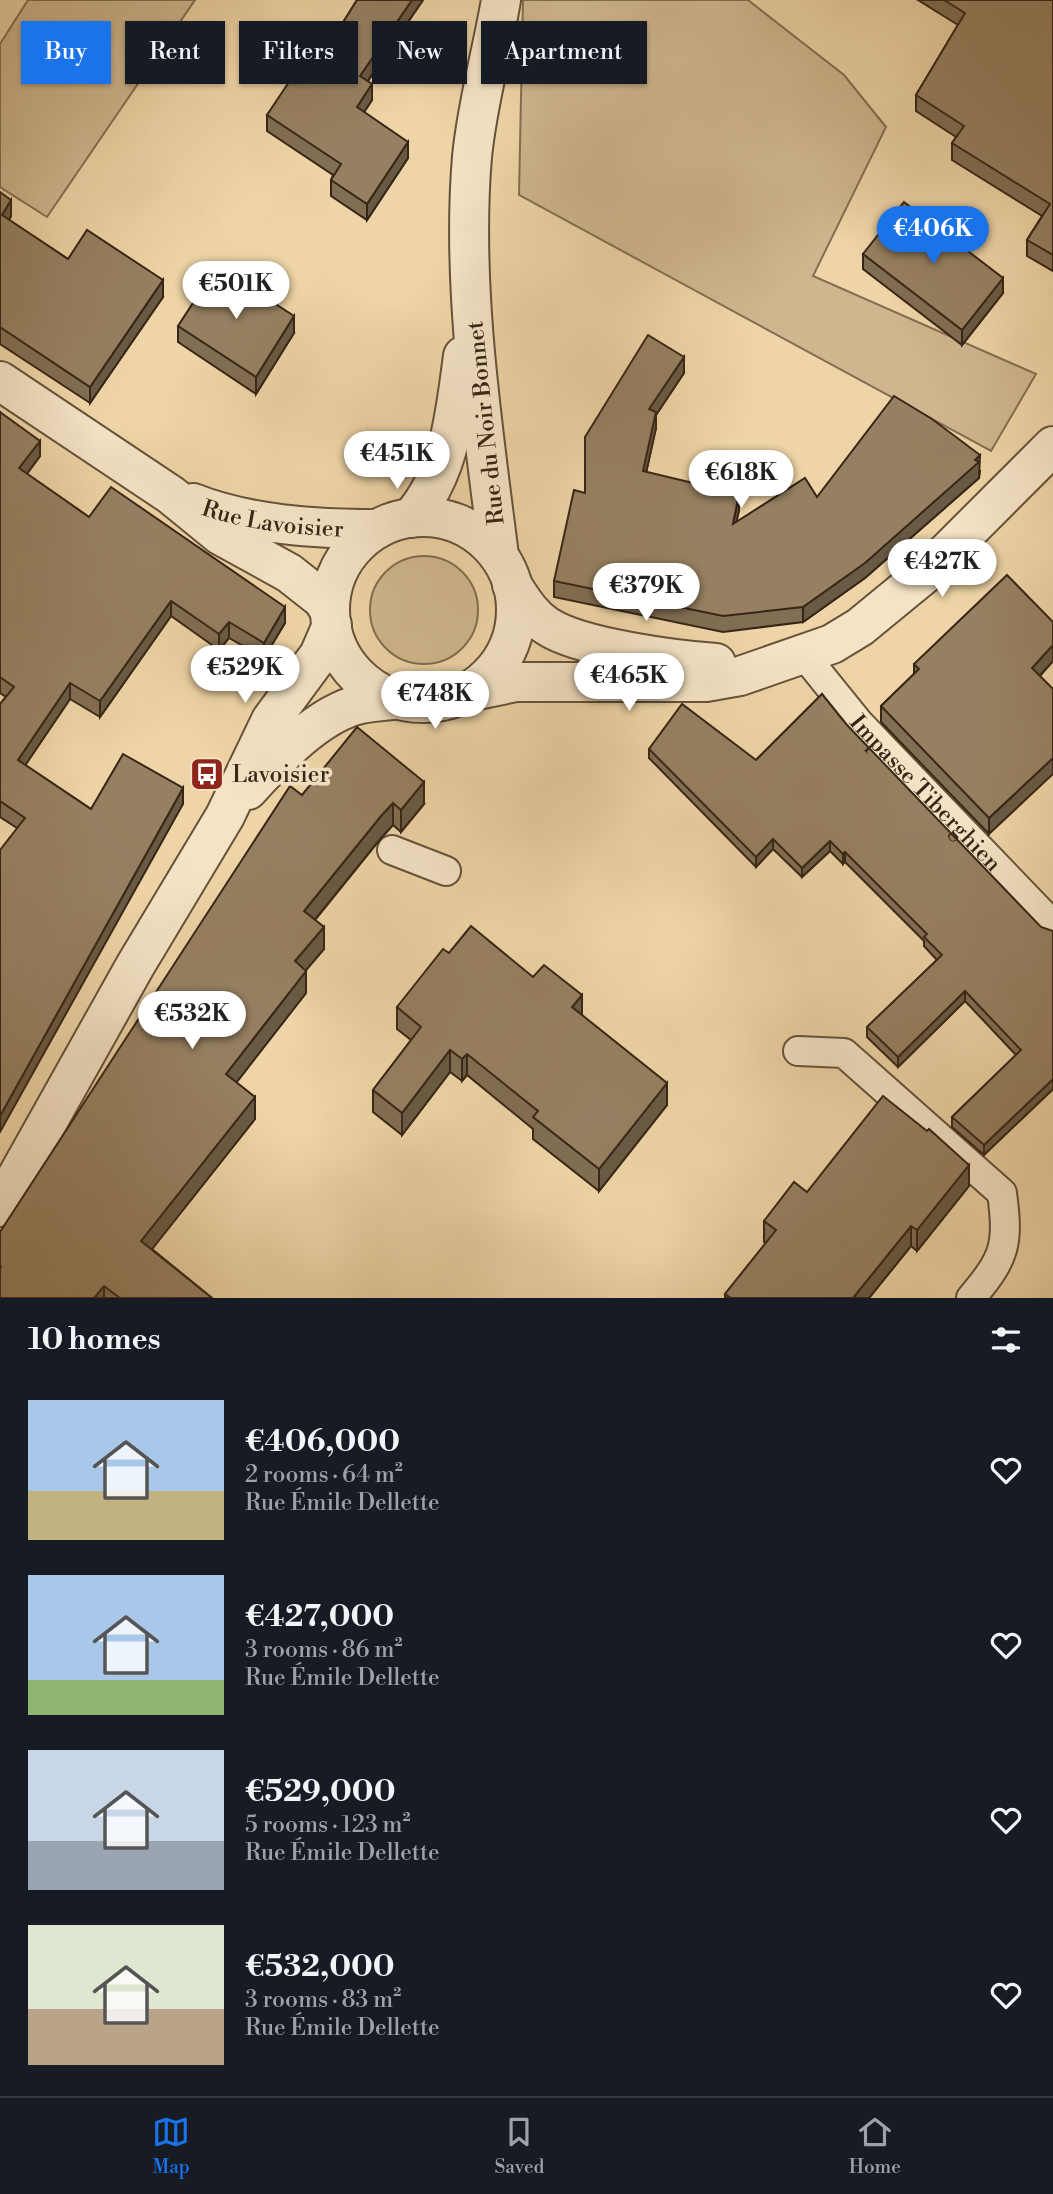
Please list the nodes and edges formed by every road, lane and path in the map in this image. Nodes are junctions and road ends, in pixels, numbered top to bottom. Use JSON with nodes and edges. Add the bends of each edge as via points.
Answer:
{"nodes":[{"id":1,"x":500,"y":0,"type":"edge"},
{"id":2,"x":471,"y":291,"type":"junction"},
{"id":3,"x":0,"y":381,"type":"edge"},
{"id":4,"x":1053,"y":446,"type":"edge"},
{"id":5,"x":171,"y":495,"type":"junction"},
{"id":6,"x":394,"y":524,"type":"junction"},
{"id":7,"x":506,"y":570,"type":"junction"},
{"id":8,"x":331,"y":618,"type":"junction"},
{"id":9,"x":789,"y":659,"type":"junction"},
{"id":10,"x":463,"y":693,"type":"junction"},
{"id":11,"x":400,"y":699,"type":"junction"},
{"id":12,"x":225,"y":816,"type":"junction"},
{"id":13,"x":392,"y":850,"type":"dead end"},
{"id":14,"x":446,"y":871,"type":"dead end"},
{"id":15,"x":1053,"y":926,"type":"edge"},
{"id":16,"x":798,"y":1051,"type":"dead end"},
{"id":17,"x":0,"y":1207,"type":"edge"},
{"id":18,"x":971,"y":1298,"type":"edge"}],
"edges":[{"from":1,"to":2,"type":"street","name":"Rue du Noir Bonnet","via":[[472,157]]},
{"from":2,"to":6,"type":"street","name":"Rue du Noir Bonnet","via":[[448,449],[436,486]]},
{"from":2,"to":7,"type":"street","name":"Rue du Noir Bonnet"},
{"from":3,"to":5,"type":"street","name":"Rue Lavoisier"},
{"from":4,"to":9,"type":"street","via":[[886,607],[832,644]]},
{"from":5,"to":6,"type":"street","name":"Rue Lavoisier","via":[[219,512],[313,527]]},
{"from":5,"to":8,"type":"street","name":"Rue Lavoisier","via":[[220,535],[300,581],[322,599]]},
{"from":6,"to":7,"type":"street","via":[[436,518],[460,524],[481,537]]},
{"from":6,"to":8,"type":"street","via":[[358,544],[342,564],[333,587]]},
{"from":7,"to":9,"type":"street","via":[[535,618],[572,637],[690,661]]},
{"from":7,"to":10,"type":"street","via":[[516,610],[508,648],[494,670]]},
{"from":8,"to":11,"type":"street","via":[[340,650],[355,672],[375,689]]},
{"from":8,"to":12,"type":"street","via":[[319,655],[271,720]]},
{"from":9,"to":10,"type":"street","via":[[706,682],[516,682]]},
{"from":9,"to":15,"type":"lane","name":"Impasse Tiberghien","via":[[859,723]]},
{"from":10,"to":11,"type":"street","via":[[425,702]]},
{"from":11,"to":12,"type":"street","via":[[346,709],[299,739],[282,768]]},
{"from":12,"to":17,"type":"street"},
{"from":13,"to":14,"type":"lane"},
{"from":16,"to":18,"type":"lane","via":[[844,1053],[1002,1193],[1007,1232],[996,1269]]}]}
